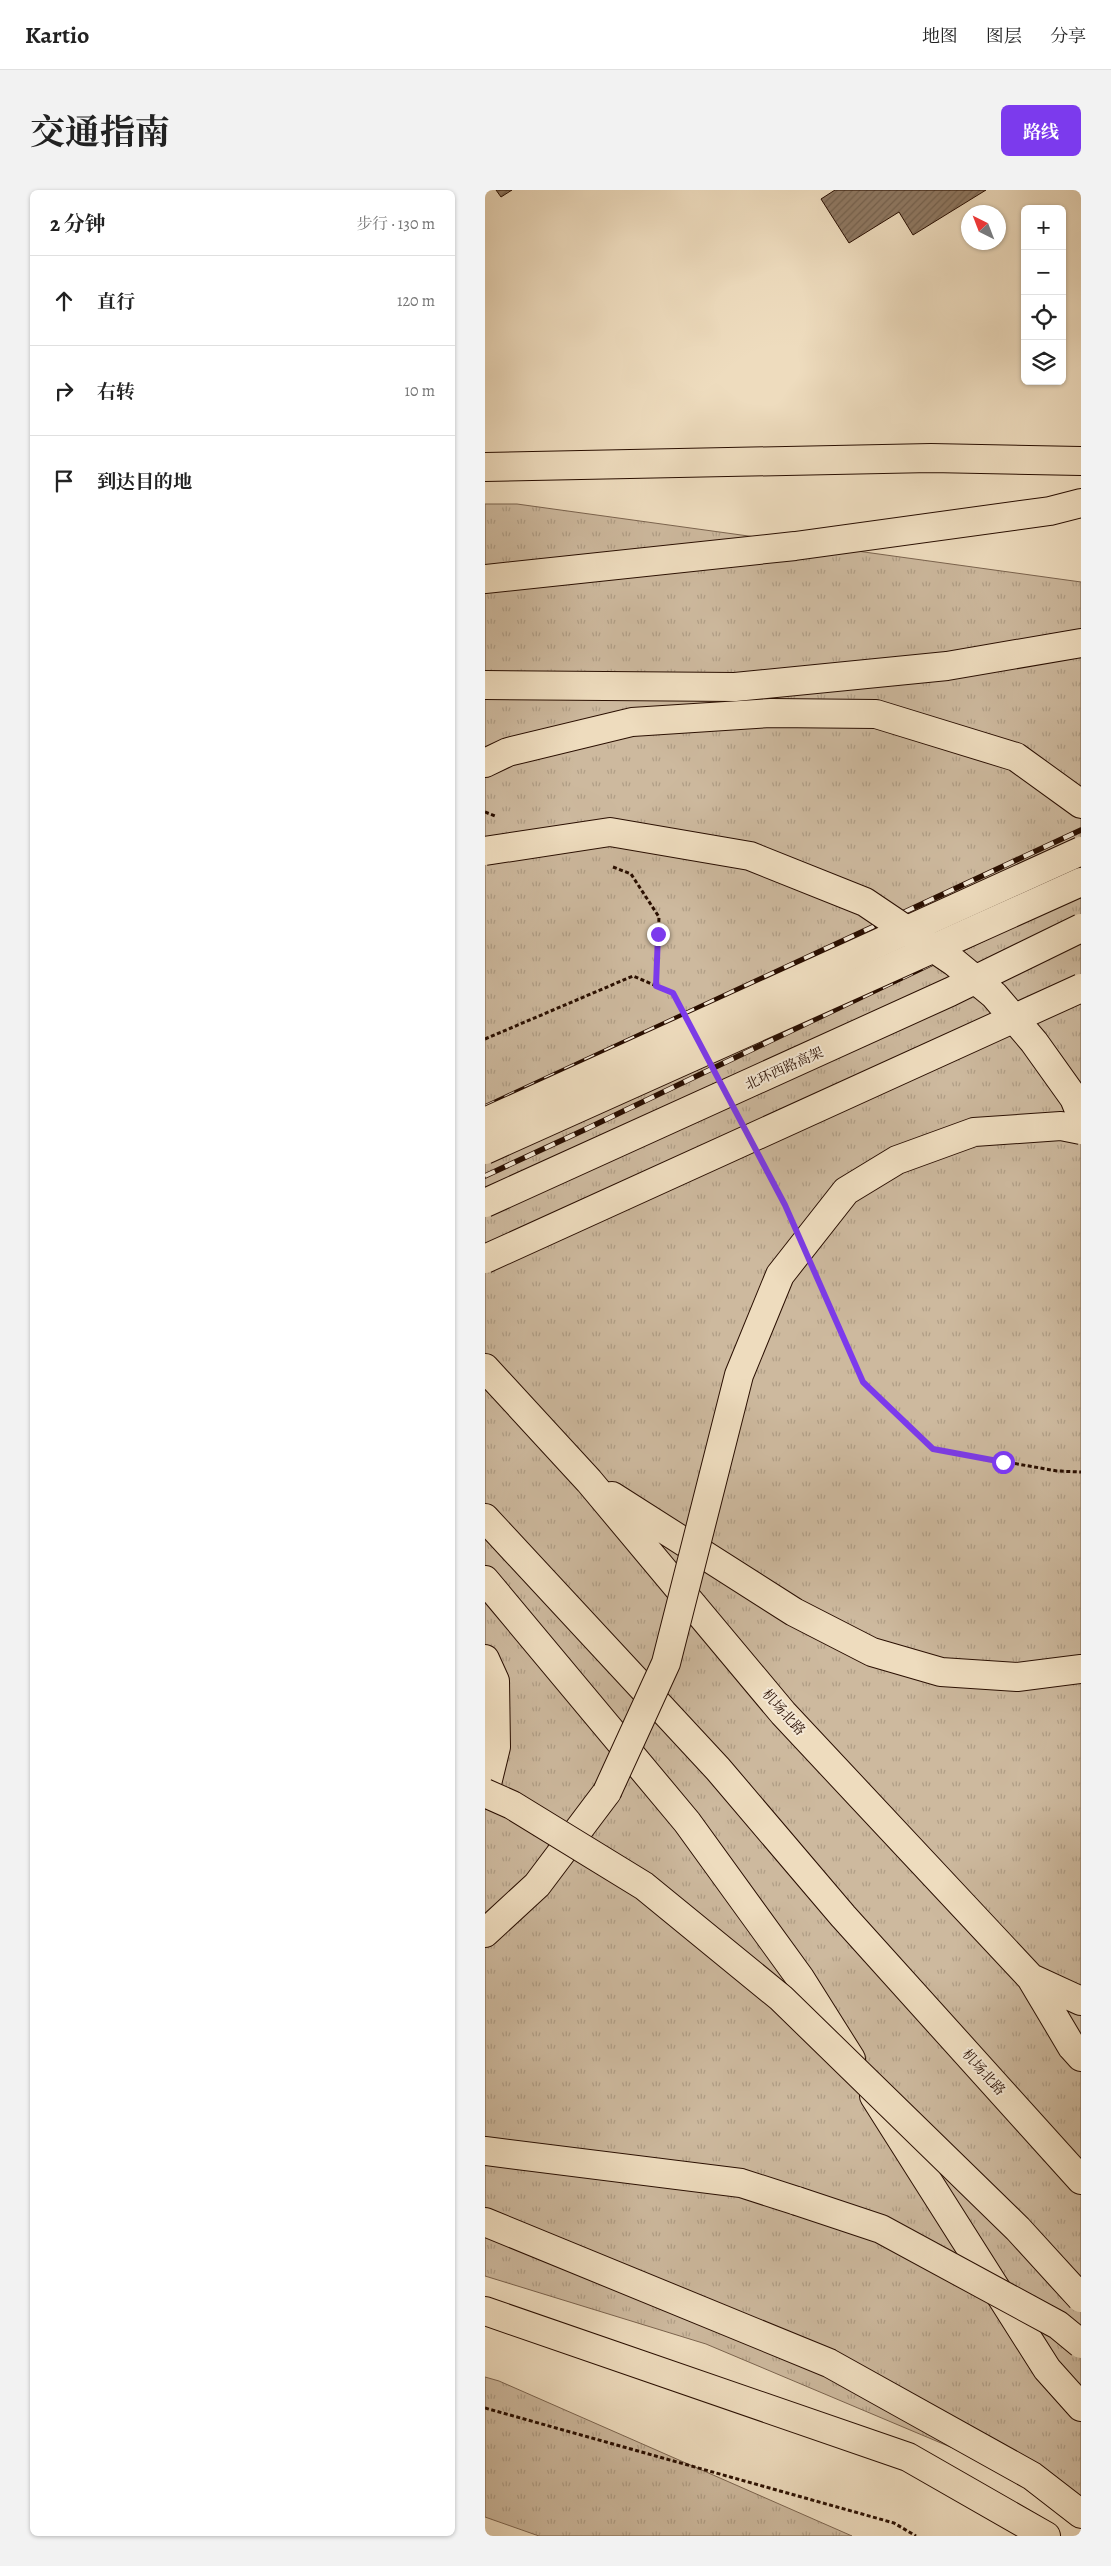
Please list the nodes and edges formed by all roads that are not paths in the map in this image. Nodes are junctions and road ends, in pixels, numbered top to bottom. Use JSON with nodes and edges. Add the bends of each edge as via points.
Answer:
{"nodes":[{"id":1,"x":1081,"y":461,"type":"edge"},
{"id":2,"x":485,"y":468,"type":"edge"},
{"id":3,"x":1081,"y":503,"type":"edge"},
{"id":4,"x":485,"y":579,"type":"edge"},
{"id":5,"x":1081,"y":643,"type":"edge"},
{"id":6,"x":485,"y":685,"type":"edge"},
{"id":7,"x":485,"y":764,"type":"edge"},
{"id":8,"x":1081,"y":804,"type":"edge"},
{"id":9,"x":485,"y":851,"type":"edge"},
{"id":10,"x":1081,"y":851,"type":"edge"},
{"id":11,"x":1081,"y":882,"type":"edge"},
{"id":12,"x":1081,"y":928,"type":"edge"},
{"id":13,"x":1081,"y":988,"type":"edge"},
{"id":14,"x":1081,"y":1115,"type":"edge"},
{"id":15,"x":485,"y":1122,"type":"edge"},
{"id":16,"x":1081,"y":1130,"type":"edge"},
{"id":17,"x":485,"y":1150,"type":"edge"},
{"id":18,"x":485,"y":1203,"type":"edge"},
{"id":19,"x":485,"y":1259,"type":"edge"},
{"id":20,"x":485,"y":1368,"type":"edge"},
{"id":21,"x":589,"y":1481,"type":"junction"},
{"id":22,"x":485,"y":1518,"type":"edge"},
{"id":23,"x":485,"y":1580,"type":"edge"},
{"id":24,"x":485,"y":1659,"type":"edge"},
{"id":25,"x":1081,"y":1669,"type":"edge"},
{"id":26,"x":485,"y":1793,"type":"edge"},
{"id":27,"x":485,"y":1933,"type":"edge"},
{"id":28,"x":1031,"y":1978,"type":"junction"},
{"id":29,"x":1081,"y":2001,"type":"edge"},
{"id":30,"x":1081,"y":2057,"type":"edge"},
{"id":31,"x":485,"y":2152,"type":"edge"},
{"id":32,"x":1081,"y":2180,"type":"edge"},
{"id":33,"x":485,"y":2222,"type":"edge"},
{"id":34,"x":1081,"y":2298,"type":"edge"},
{"id":35,"x":485,"y":2310,"type":"edge"},
{"id":36,"x":1081,"y":2344,"type":"edge"},
{"id":37,"x":1081,"y":2407,"type":"edge"},
{"id":38,"x":1081,"y":2514,"type":"edge"},
{"id":39,"x":1046,"y":2536,"type":"edge"}],
"edges":[{"from":1,"to":2,"type":"main road","via":[[931,458]]},
{"from":3,"to":4,"type":"main road","via":[[795,546]]},
{"from":5,"to":6,"type":"main road","via":[[947,666],[735,687]]},
{"from":7,"to":8,"type":"main road","via":[[508,752],[632,722],[771,713],[876,714],[1016,756]]},
{"from":9,"to":14,"type":"main road","bridge":true,"via":[[610,832],[750,856],[865,902],[954,962],[994,995],[1034,1042],[1074,1098]]},
{"from":10,"to":15,"type":"main road","bridge":true},
{"from":11,"to":17,"type":"main road","bridge":true},
{"from":12,"to":18,"type":"main road","name":"北环西路高架","bridge":true,"via":[[950,992]]},
{"from":13,"to":19,"type":"main road","bridge":true},
{"from":16,"to":27,"type":"main road","bridge":true,"via":[[1061,1126],[974,1132],[897,1160],[846,1191],[780,1275],[739,1375],[667,1663],[607,1792],[537,1885]]},
{"from":20,"to":21,"type":"main road","name":"机场北路"},
{"from":21,"to":25,"type":"main road","via":[[794,1612],[873,1652],[941,1672],[1017,1678]]},
{"from":21,"to":28,"type":"main road","name":"机场北路","via":[[783,1713]]},
{"from":22,"to":32,"type":"main road","name":"机场北路","via":[[718,1769],[843,1916]]},
{"from":23,"to":37,"type":"main road","via":[[687,1822],[789,1962],[1047,2369]]},
{"from":24,"to":26,"type":"main road","via":[[495,1680],[496,1747]]},
{"from":26,"to":34,"type":"main road","bridge":true,"via":[[512,1805],[644,1886],[781,1998],[1018,2229]]},
{"from":28,"to":29,"type":"main road"},
{"from":28,"to":30,"type":"main road","name":"机场北路"},
{"from":31,"to":36,"type":"main road","bridge":true,"via":[[741,2183],[881,2229],[1058,2325]]},
{"from":33,"to":38,"type":"main road","via":[[829,2363],[1033,2476]]},
{"from":35,"to":39,"type":"main road","via":[[908,2457]]}]}
